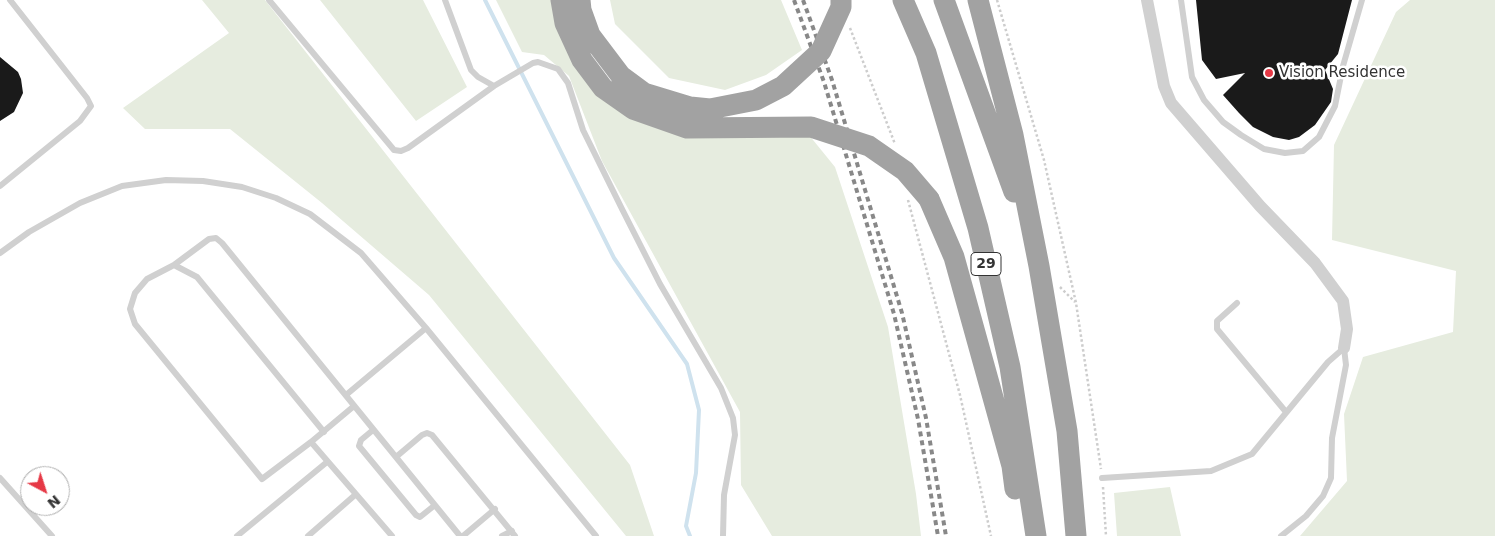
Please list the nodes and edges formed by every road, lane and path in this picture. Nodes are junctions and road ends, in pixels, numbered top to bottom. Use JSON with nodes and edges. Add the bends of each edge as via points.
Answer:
{"nodes":[{"id":1,"x":10,"y":0,"type":"edge"},
{"id":2,"x":269,"y":0,"type":"edge"},
{"id":3,"x":445,"y":0,"type":"edge"},
{"id":4,"x":561,"y":0,"type":"edge"},
{"id":5,"x":580,"y":0,"type":"edge"},
{"id":6,"x":841,"y":0,"type":"edge"},
{"id":7,"x":903,"y":0,"type":"edge"},
{"id":8,"x":944,"y":0,"type":"edge"},
{"id":9,"x":978,"y":0,"type":"edge"},
{"id":10,"x":997,"y":0,"type":"edge"},
{"id":11,"x":1147,"y":0,"type":"edge"},
{"id":12,"x":1181,"y":0,"type":"edge"},
{"id":13,"x":1362,"y":0,"type":"edge"},
{"id":14,"x":850,"y":27,"type":"dead end"},
{"id":15,"x":494,"y":86,"type":"junction"},
{"id":16,"x":895,"y":145,"type":"dead end"},
{"id":17,"x":0,"y":186,"type":"edge"},
{"id":18,"x":906,"y":192,"type":"dead end"},
{"id":19,"x":0,"y":254,"type":"edge"},
{"id":20,"x":174,"y":265,"type":"junction"},
{"id":21,"x":1039,"y":266,"type":"junction"},
{"id":22,"x":1237,"y":303,"type":"dead end"},
{"id":23,"x":426,"y":328,"type":"junction"},
{"id":24,"x":1344,"y":348,"type":"junction"},
{"id":25,"x":346,"y":395,"type":"junction"},
{"id":26,"x":354,"y":406,"type":"junction"},
{"id":27,"x":1286,"y":412,"type":"junction"},
{"id":28,"x":373,"y":430,"type":"junction"},
{"id":29,"x":324,"y":432,"type":"junction"},
{"id":30,"x":312,"y":442,"type":"junction"},
{"id":31,"x":396,"y":457,"type":"junction"},
{"id":32,"x":327,"y":462,"type":"junction"},
{"id":33,"x":0,"y":478,"type":"edge"},
{"id":34,"x":1102,"y":478,"type":"junction"},
{"id":35,"x":356,"y":495,"type":"junction"},
{"id":36,"x":435,"y":506,"type":"junction"},
{"id":37,"x":495,"y":509,"type":"junction"},
{"id":38,"x":514,"y":533,"type":"edge"},
{"id":39,"x":52,"y":536,"type":"edge"},
{"id":40,"x":237,"y":536,"type":"edge"},
{"id":41,"x":308,"y":536,"type":"edge"},
{"id":42,"x":392,"y":536,"type":"edge"},
{"id":43,"x":462,"y":536,"type":"edge"},
{"id":44,"x":502,"y":536,"type":"edge"},
{"id":45,"x":596,"y":536,"type":"edge"},
{"id":46,"x":723,"y":536,"type":"edge"},
{"id":47,"x":991,"y":536,"type":"edge"},
{"id":48,"x":1021,"y":536,"type":"edge"},
{"id":49,"x":1036,"y":536,"type":"edge"},
{"id":50,"x":1076,"y":536,"type":"edge"},
{"id":51,"x":1106,"y":536,"type":"edge"},
{"id":52,"x":1281,"y":536,"type":"edge"}],
"edges":[{"from":1,"to":17,"type":"lane","via":[[91,106],[80,121]]},
{"from":2,"to":15,"type":"lane","via":[[394,150],[401,151],[420,141]]},
{"from":3,"to":15,"type":"lane","via":[[471,70],[478,78]]},
{"from":4,"to":48,"type":"highway","bridge":true,"via":[[565,24],[582,60],[603,88],[633,109],[687,128],[811,127],[869,146],[905,171],[929,200],[954,257],[1012,466]]},
{"from":5,"to":6,"type":"highway","bridge":true,"via":[[590,35],[621,76],[644,93],[710,110],[756,100],[783,86],[821,51],[841,7]]},
{"from":7,"to":49,"type":"highway","number":"29","via":[[926,54],[978,228],[1010,367]]},
{"from":8,"to":21,"type":"highway"},
{"from":9,"to":21,"type":"highway","via":[[1013,135]]},
{"from":10,"to":34,"type":"path","via":[[1049,179],[1076,303]]},
{"from":11,"to":24,"type":"street","via":[[1164,86],[1171,103],[1314,263],[1343,301],[1347,329]]},
{"from":12,"to":13,"type":"lane","via":[[1192,77],[1204,100],[1240,136],[1264,149],[1285,153],[1302,151],[1319,137],[1335,106]]},
{"from":14,"to":16,"type":"path"},
{"from":15,"to":46,"type":"lane","via":[[538,62],[558,69],[568,83],[583,130],[660,284],[721,388],[733,418],[735,435],[724,495]]},
{"from":18,"to":47,"type":"path","via":[[960,395]]},
{"from":19,"to":23,"type":"lane","via":[[80,203],[122,186],[166,180],[242,187],[310,214],[336,232],[361,253]]},
{"from":20,"to":25,"type":"lane","via":[[209,239],[216,238]]},
{"from":20,"to":29,"type":"lane","via":[[197,277]]},
{"from":20,"to":30,"type":"lane","via":[[147,279],[135,293],[130,309],[135,324],[262,479]]},
{"from":21,"to":50,"type":"highway","via":[[1067,431]]},
{"from":22,"to":27,"type":"lane","via":[[1217,320],[1217,329]]},
{"from":23,"to":25,"type":"lane"},
{"from":23,"to":45,"type":"lane"},
{"from":24,"to":27,"type":"lane"},
{"from":24,"to":52,"type":"lane","via":[[1346,365],[1332,438],[1331,478],[1323,496],[1306,516]]},
{"from":25,"to":26,"type":"lane"},
{"from":26,"to":28,"type":"lane"},
{"from":26,"to":29,"type":"lane"},
{"from":27,"to":34,"type":"lane","via":[[1252,454],[1211,471]]},
{"from":28,"to":31,"type":"lane"},
{"from":28,"to":36,"type":"lane","via":[[359,446],[416,515],[420,517]]},
{"from":29,"to":30,"type":"lane"},
{"from":30,"to":32,"type":"lane"},
{"from":31,"to":36,"type":"lane"},
{"from":31,"to":37,"type":"lane","via":[[427,433]]},
{"from":32,"to":35,"type":"lane"},
{"from":32,"to":40,"type":"lane"},
{"from":33,"to":39,"type":"lane"},
{"from":34,"to":51,"type":"path"},
{"from":35,"to":41,"type":"lane"},
{"from":35,"to":42,"type":"lane"},
{"from":36,"to":43,"type":"lane"},
{"from":37,"to":38,"type":"lane"},
{"from":37,"to":43,"type":"lane"},
{"from":38,"to":44,"type":"lane"}]}
